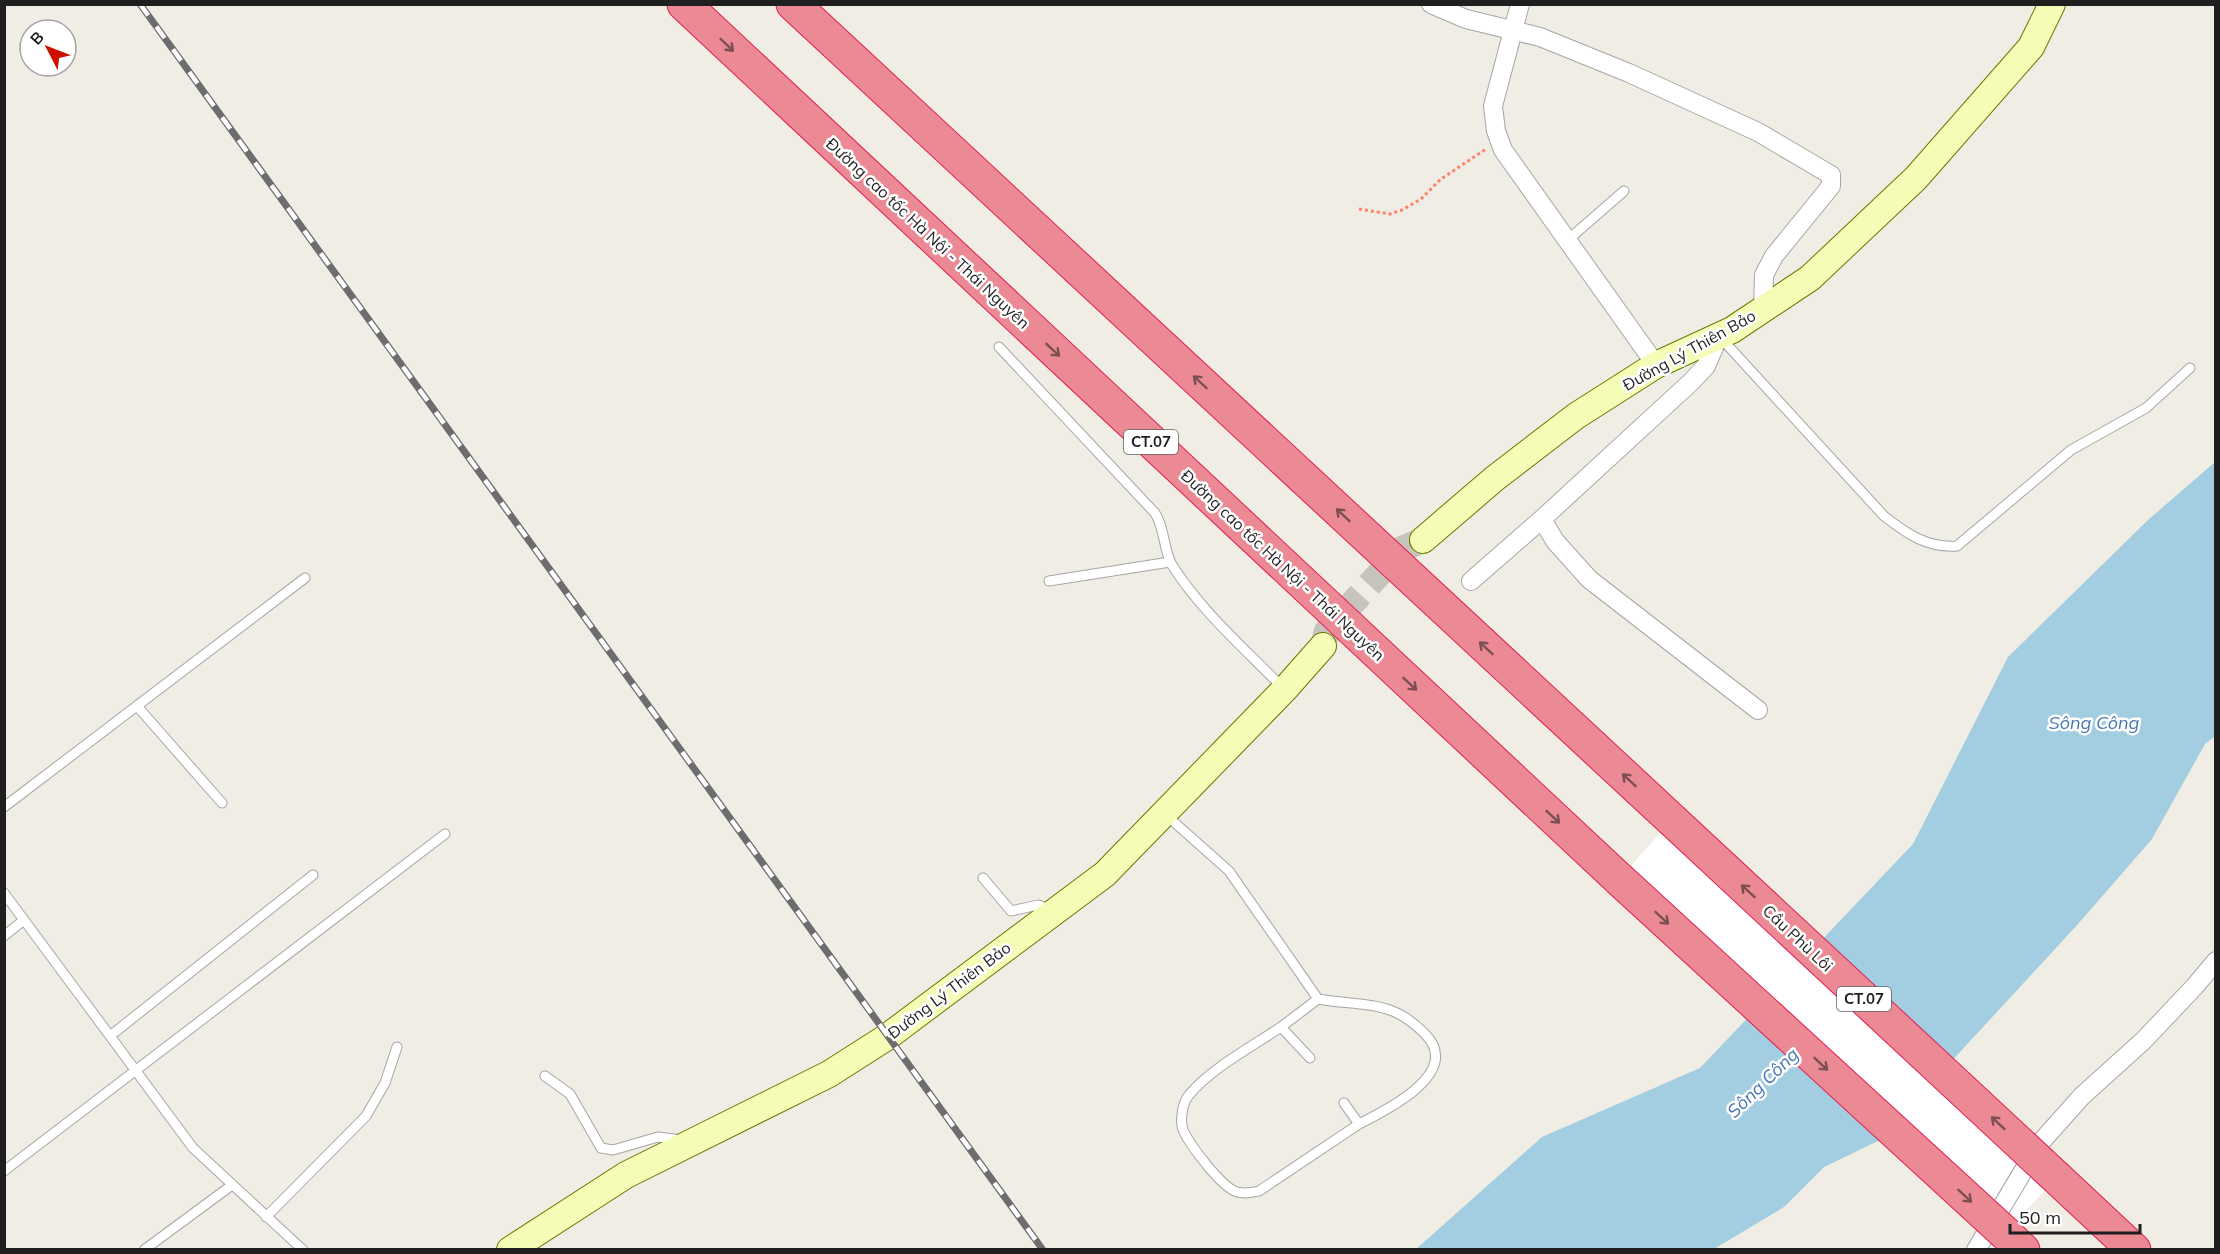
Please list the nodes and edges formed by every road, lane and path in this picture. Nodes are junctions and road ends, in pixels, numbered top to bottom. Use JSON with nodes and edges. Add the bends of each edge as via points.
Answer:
{"nodes":[{"id":1,"x":684,"y":4,"type":"edge"},
{"id":2,"x":793,"y":4,"type":"edge"},
{"id":3,"x":1431,"y":4,"type":"edge"},
{"id":4,"x":1520,"y":4,"type":"edge"},
{"id":5,"x":2052,"y":4,"type":"edge"},
{"id":6,"x":1512,"y":32,"type":"junction"},
{"id":7,"x":1500,"y":140,"type":"junction"},
{"id":8,"x":1624,"y":191,"type":"dead end"},
{"id":9,"x":1359,"y":209,"type":"dead end"},
{"id":10,"x":1569,"y":239,"type":"junction"},
{"id":11,"x":1763,"y":309,"type":"junction"},
{"id":12,"x":1719,"y":336,"type":"junction"},
{"id":13,"x":999,"y":347,"type":"dead end"},
{"id":14,"x":1656,"y":365,"type":"junction"},
{"id":15,"x":2190,"y":368,"type":"dead end"},
{"id":16,"x":1542,"y":519,"type":"junction"},
{"id":17,"x":1423,"y":540,"type":"tunnel mouth"},
{"id":18,"x":1170,"y":562,"type":"junction"},
{"id":19,"x":305,"y":578,"type":"dead end"},
{"id":20,"x":1049,"y":581,"type":"dead end"},
{"id":21,"x":1471,"y":581,"type":"dead end"},
{"id":22,"x":1323,"y":646,"type":"tunnel mouth"},
{"id":23,"x":1285,"y":689,"type":"junction"},
{"id":24,"x":137,"y":706,"type":"junction"},
{"id":25,"x":1758,"y":710,"type":"dead end"},
{"id":26,"x":222,"y":803,"type":"dead end"},
{"id":27,"x":4,"y":807,"type":"edge"},
{"id":28,"x":1164,"y":813,"type":"junction"},
{"id":29,"x":445,"y":834,"type":"dead end"},
{"id":30,"x":313,"y":875,"type":"dead end"},
{"id":31,"x":983,"y":878,"type":"dead end"},
{"id":32,"x":4,"y":893,"type":"edge"},
{"id":33,"x":1055,"y":911,"type":"junction"},
{"id":34,"x":24,"y":920,"type":"junction"},
{"id":35,"x":4,"y":936,"type":"edge"},
{"id":36,"x":2216,"y":961,"type":"edge"},
{"id":37,"x":1318,"y":999,"type":"junction"},
{"id":38,"x":1281,"y":1027,"type":"junction"},
{"id":39,"x":110,"y":1036,"type":"junction"},
{"id":40,"x":396,"y":1047,"type":"dead end"},
{"id":41,"x":1310,"y":1058,"type":"dead end"},
{"id":42,"x":135,"y":1070,"type":"junction"},
{"id":43,"x":545,"y":1076,"type":"dead end"},
{"id":44,"x":1344,"y":1103,"type":"dead end"},
{"id":45,"x":1359,"y":1124,"type":"junction"},
{"id":46,"x":693,"y":1142,"type":"junction"},
{"id":47,"x":4,"y":1171,"type":"edge"},
{"id":48,"x":232,"y":1185,"type":"junction"},
{"id":49,"x":266,"y":1217,"type":"junction"},
{"id":50,"x":2014,"y":1241,"type":"edge"},
{"id":51,"x":1976,"y":1249,"type":"edge"},
{"id":52,"x":144,"y":1250,"type":"edge"},
{"id":53,"x":303,"y":1250,"type":"edge"},
{"id":54,"x":510,"y":1250,"type":"edge"},
{"id":55,"x":2134,"y":1250,"type":"edge"}],
"edges":[{"from":1,"to":50,"type":"highway","name":"Đường cao tốc Hà Nội - Thái Nguyên","number":"CT.07","one_way":true,"bridge":true,"via":[[1619,879]]},
{"from":55,"to":2,"type":"highway","name":"Cầu Phù Lôi","number":"CT.07","one_way":true,"bridge":true},
{"from":3,"to":6,"type":"street"},
{"from":4,"to":6,"type":"street"},
{"from":5,"to":11,"type":"main road","name":"Đường Lý Thiên Bảo","via":[[2031,47],[1916,178],[1810,278]]},
{"from":6,"to":7,"type":"street","via":[[1493,106]]},
{"from":6,"to":11,"type":"street","via":[[1540,37],[1629,73],[1758,132],[1831,175],[1831,186],[1774,256],[1764,275]]},
{"from":7,"to":9,"type":"path","via":[[1402,210],[1390,214]]},
{"from":7,"to":10,"type":"street","via":[[1503,150]]},
{"from":8,"to":10,"type":"lane"},
{"from":10,"to":14,"type":"street"},
{"from":11,"to":12,"type":"main road","name":"Đường Lý Thiên Bảo"},
{"from":12,"to":14,"type":"main road","name":"Đường Lý Thiên Bảo"},
{"from":12,"to":15,"type":"lane","via":[[1884,516],[1911,537],[1941,547],[1957,546],[2071,450],[2146,408]]},
{"from":12,"to":16,"type":"street","via":[[1706,366],[1691,382]]},
{"from":13,"to":18,"type":"lane","via":[[1155,513]]},
{"from":14,"to":17,"type":"main road","name":"Đường Lý Thiên Bảo","via":[[1576,416],[1494,478]]},
{"from":16,"to":21,"type":"street"},
{"from":16,"to":25,"type":"street","via":[[1555,541],[1589,579]]},
{"from":18,"to":20,"type":"lane"},
{"from":18,"to":23,"type":"lane","via":[[1202,605]]},
{"from":19,"to":24,"type":"lane"},
{"from":22,"to":23,"type":"main road","name":"Đường Lý Thiên Bảo"},
{"from":23,"to":28,"type":"main road","name":"Đường Lý Thiên Bảo"},
{"from":24,"to":26,"type":"lane"},
{"from":24,"to":27,"type":"lane"},
{"from":28,"to":33,"type":"main road","name":"Đường Lý Thiên Bảo","via":[[1105,874]]},
{"from":28,"to":37,"type":"lane","via":[[1229,871]]},
{"from":29,"to":42,"type":"lane"},
{"from":30,"to":39,"type":"lane"},
{"from":31,"to":33,"type":"lane","via":[[1011,911],[1038,905]]},
{"from":32,"to":34,"type":"lane"},
{"from":33,"to":46,"type":"main road","name":"Đường Lý Thiên Bảo","via":[[887,1037],[838,1068]]},
{"from":34,"to":35,"type":"lane"},
{"from":34,"to":39,"type":"lane"},
{"from":36,"to":51,"type":"street","via":[[2144,1040],[2082,1096],[2040,1143]]},
{"from":37,"to":38,"type":"lane"},
{"from":37,"to":45,"type":"lane","via":[[1399,1014],[1435,1044],[1437,1056],[1432,1072],[1407,1096]]},
{"from":38,"to":41,"type":"lane"},
{"from":38,"to":45,"type":"lane","via":[[1187,1096],[1184,1131],[1220,1181],[1235,1191],[1259,1191]]},
{"from":39,"to":42,"type":"lane"},
{"from":40,"to":49,"type":"lane","via":[[385,1083],[366,1116]]},
{"from":42,"to":47,"type":"lane"},
{"from":42,"to":48,"type":"lane","via":[[193,1148]]},
{"from":43,"to":46,"type":"lane","via":[[570,1094],[601,1148],[613,1150],[658,1137]]},
{"from":44,"to":45,"type":"lane"},
{"from":46,"to":54,"type":"main road","name":"Đường Lý Thiên Bảo","via":[[626,1175]]},
{"from":48,"to":49,"type":"lane"},
{"from":48,"to":52,"type":"lane"},
{"from":49,"to":53,"type":"lane"}]}
